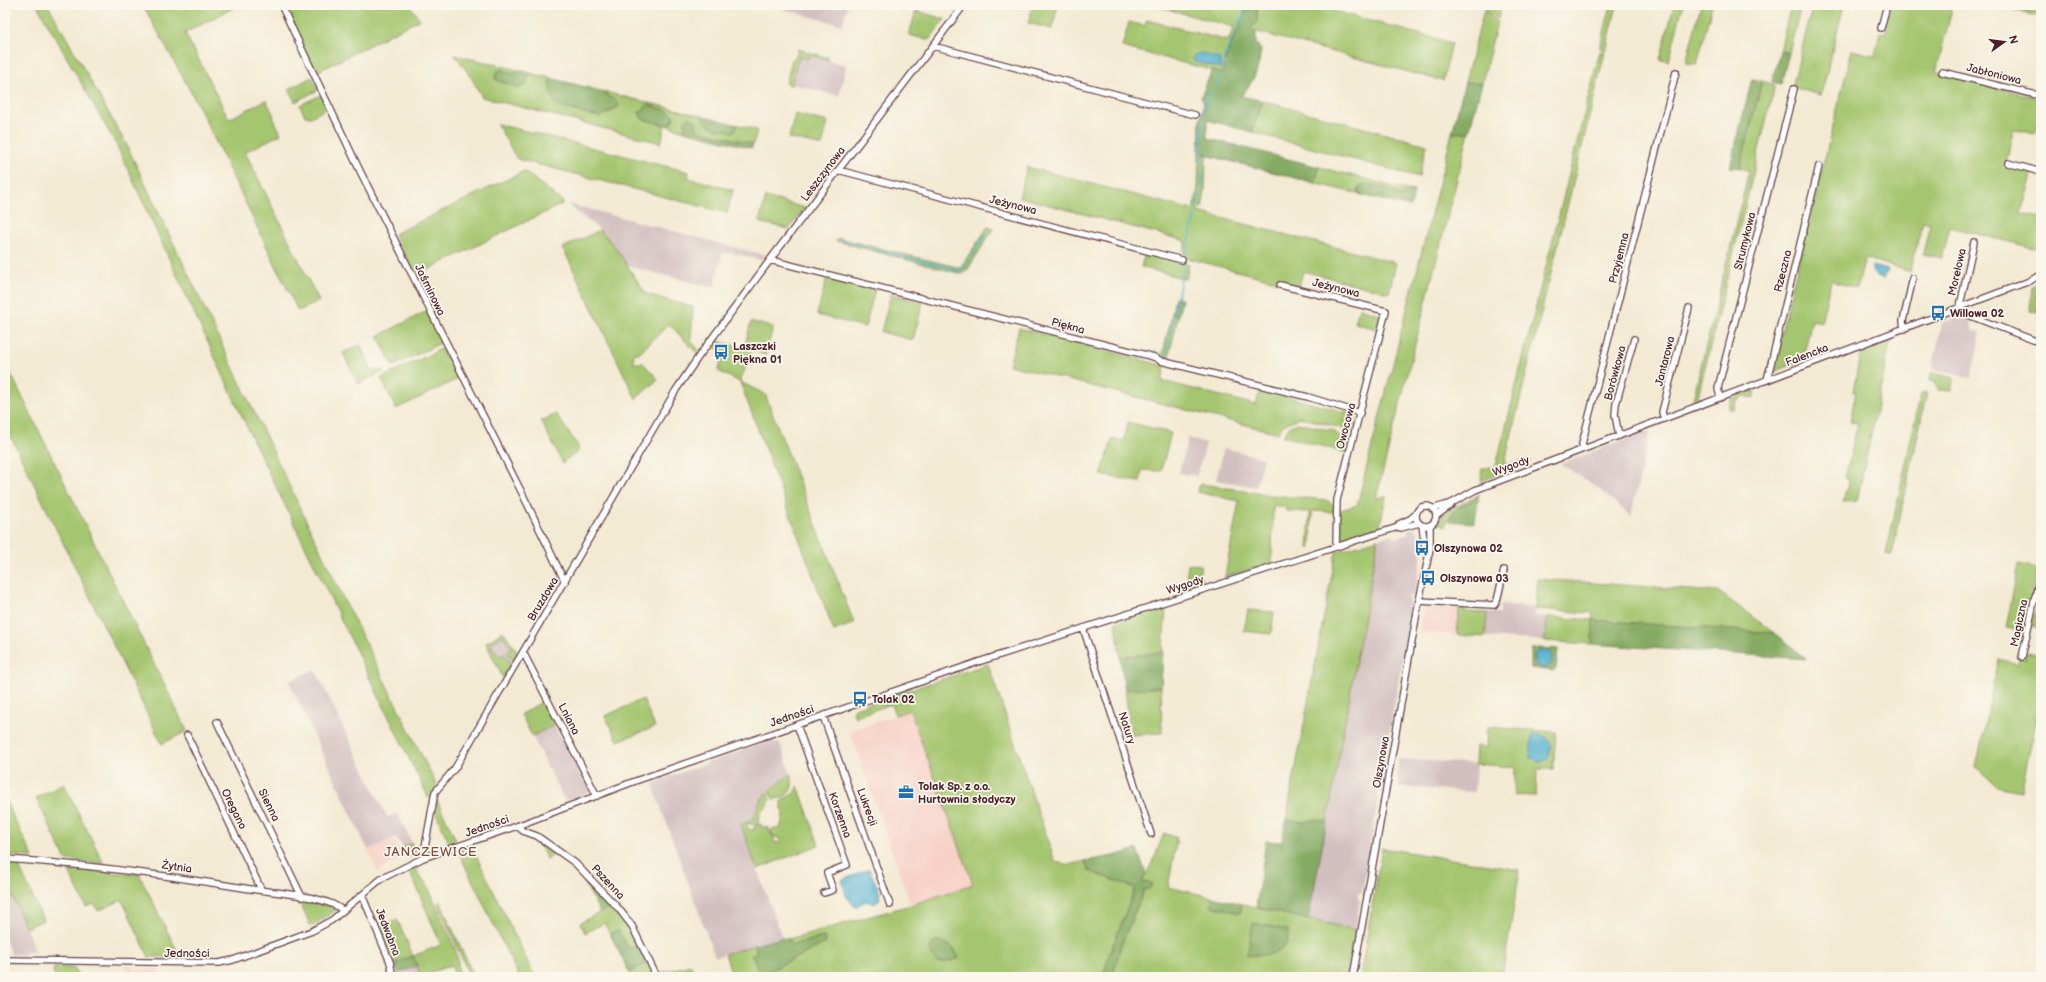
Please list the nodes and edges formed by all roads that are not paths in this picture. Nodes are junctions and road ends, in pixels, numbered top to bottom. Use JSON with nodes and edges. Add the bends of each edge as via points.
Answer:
{"nodes":[{"id":1,"x":281,"y":5,"type":"edge"},
{"id":2,"x":964,"y":5,"type":"edge"},
{"id":3,"x":1887,"y":5,"type":"edge"},
{"id":4,"x":1881,"y":28,"type":"dead end"},
{"id":5,"x":932,"y":46,"type":"junction"},
{"id":6,"x":1676,"y":72,"type":"dead end"},
{"id":7,"x":1942,"y":72,"type":"dead end"},
{"id":8,"x":1794,"y":89,"type":"dead end"},
{"id":9,"x":2041,"y":96,"type":"edge"},
{"id":10,"x":1195,"y":115,"type":"dead end"},
{"id":11,"x":2008,"y":163,"type":"dead end"},
{"id":12,"x":1819,"y":166,"type":"dead end"},
{"id":13,"x":838,"y":170,"type":"junction"},
{"id":14,"x":2041,"y":172,"type":"edge"},
{"id":15,"x":1974,"y":242,"type":"dead end"},
{"id":16,"x":770,"y":260,"type":"junction"},
{"id":17,"x":1182,"y":260,"type":"dead end"},
{"id":18,"x":2041,"y":275,"type":"edge"},
{"id":19,"x":1914,"y":278,"type":"dead end"},
{"id":20,"x":1280,"y":285,"type":"dead end"},
{"id":21,"x":1689,"y":308,"type":"dead end"},
{"id":22,"x":1960,"y":308,"type":"junction"},
{"id":23,"x":1386,"y":311,"type":"joint"},
{"id":24,"x":1904,"y":329,"type":"junction"},
{"id":25,"x":1634,"y":339,"type":"dead end"},
{"id":26,"x":2041,"y":343,"type":"edge"},
{"id":27,"x":699,"y":356,"type":"joint"},
{"id":28,"x":1767,"y":380,"type":"junction"},
{"id":29,"x":1720,"y":398,"type":"junction"},
{"id":30,"x":1360,"y":413,"type":"junction"},
{"id":31,"x":1664,"y":419,"type":"junction"},
{"id":32,"x":1619,"y":436,"type":"junction"},
{"id":33,"x":1581,"y":450,"type":"junction"},
{"id":34,"x":1452,"y":503,"type":"junction"},
{"id":35,"x":1432,"y":508,"type":"junction"},
{"id":36,"x":1416,"y":514,"type":"junction"},
{"id":37,"x":1436,"y":516,"type":"junction"},
{"id":38,"x":1420,"y":524,"type":"junction"},
{"id":39,"x":1430,"y":525,"type":"junction"},
{"id":40,"x":1398,"y":527,"type":"junction"},
{"id":41,"x":1336,"y":547,"type":"junction"},
{"id":42,"x":1428,"y":551,"type":"junction"},
{"id":43,"x":1504,"y":570,"type":"dead end"},
{"id":44,"x":2041,"y":570,"type":"edge"},
{"id":45,"x":565,"y":582,"type":"junction"},
{"id":46,"x":1419,"y":601,"type":"junction"},
{"id":47,"x":1083,"y":628,"type":"junction"},
{"id":48,"x":523,"y":652,"type":"junction"},
{"id":49,"x":2022,"y":657,"type":"dead end"},
{"id":50,"x":978,"y":662,"type":"joint"},
{"id":51,"x":823,"y":716,"type":"junction"},
{"id":52,"x":217,"y":722,"type":"dead end"},
{"id":53,"x":797,"y":725,"type":"junction"},
{"id":54,"x":187,"y":735,"type":"dead end"},
{"id":55,"x":597,"y":796,"type":"junction"},
{"id":56,"x":517,"y":826,"type":"junction"},
{"id":57,"x":1151,"y":834,"type":"dead end"},
{"id":58,"x":423,"y":858,"type":"junction"},
{"id":59,"x":5,"y":859,"type":"edge"},
{"id":60,"x":262,"y":891,"type":"junction"},
{"id":61,"x":824,"y":893,"type":"dead end"},
{"id":62,"x":362,"y":895,"type":"junction"},
{"id":63,"x":302,"y":897,"type":"junction"},
{"id":64,"x":890,"y":905,"type":"dead end"},
{"id":65,"x":343,"y":911,"type":"junction"},
{"id":66,"x":5,"y":960,"type":"edge"},
{"id":67,"x":393,"y":977,"type":"edge"},
{"id":68,"x":658,"y":977,"type":"edge"},
{"id":69,"x":1354,"y":977,"type":"edge"}],
"edges":[{"from":1,"to":45,"type":"street","name":"Jaśminowa","via":[[360,171]]},
{"from":2,"to":5,"type":"street","name":"Leszczynowa"},
{"from":3,"to":4,"type":"street"},
{"from":5,"to":10,"type":"street"},
{"from":5,"to":13,"type":"street","name":"Leszczynowa"},
{"from":6,"to":33,"type":"street","name":"Przyjemna"},
{"from":7,"to":9,"type":"street","name":"Jabłoniowa"},
{"from":8,"to":29,"type":"street","name":"Strumykowa","via":[[1718,388]]},
{"from":11,"to":14,"type":"street"},
{"from":12,"to":28,"type":"street","name":"Rzeczna"},
{"from":13,"to":16,"type":"street","name":"Leszczynowa"},
{"from":13,"to":17,"type":"street","name":"Jeżynowa"},
{"from":15,"to":22,"type":"street","name":"Morelowa"},
{"from":16,"to":27,"type":"street","name":"Leszczynowa"},
{"from":16,"to":30,"type":"street","name":"Piękna","via":[[1154,357],[1160,361],[1308,397]]},
{"from":18,"to":22,"type":"street","name":"Falencka"},
{"from":19,"to":24,"type":"street","via":[[1903,321]]},
{"from":20,"to":23,"type":"street","name":"Jeżynowa"},
{"from":21,"to":31,"type":"street","name":"Jantarowa","via":[[1662,412]]},
{"from":22,"to":24,"type":"street","name":"Falencka"},
{"from":22,"to":26,"type":"street","via":[[1966,315]]},
{"from":23,"to":30,"type":"street","name":"Owocowa"},
{"from":24,"to":28,"type":"street","name":"Falencka"},
{"from":25,"to":32,"type":"street","name":"Borówkowa","via":[[1616,404]]},
{"from":27,"to":45,"type":"street","name":"Bruzdowa","via":[[676,390]]},
{"from":28,"to":29,"type":"street","name":"Falencka"},
{"from":29,"to":31,"type":"street","name":"Falencka"},
{"from":30,"to":41,"type":"street","name":"Owocowa","via":[[1337,500]]},
{"from":31,"to":32,"type":"street","name":"Falencka"},
{"from":32,"to":33,"type":"street","name":"Falencka"},
{"from":33,"to":34,"type":"street","name":"Wygody","via":[[1484,486]]},
{"from":34,"to":35,"type":"street","name":"Wygody"},
{"from":34,"to":37,"type":"street","name":"Wygody"},
{"from":35,"to":36,"type":"street","via":[[1424,506]]},
{"from":35,"to":37,"type":"street"},
{"from":36,"to":38,"type":"street"},
{"from":36,"to":40,"type":"street","name":"Wygody"},
{"from":37,"to":39,"type":"street"},
{"from":38,"to":39,"type":"street"},
{"from":38,"to":40,"type":"street","name":"Wygody"},
{"from":38,"to":42,"type":"street","name":"Olszynowa"},
{"from":39,"to":42,"type":"street","name":"Olszynowa"},
{"from":40,"to":41,"type":"street","name":"Wygody"},
{"from":41,"to":47,"type":"street","name":"Wygody"},
{"from":42,"to":46,"type":"street","name":"Olszynowa"},
{"from":43,"to":46,"type":"street","via":[[1494,605]]},
{"from":44,"to":49,"type":"street","name":"Magiczna"},
{"from":45,"to":48,"type":"street","name":"Bruzdowa"},
{"from":46,"to":69,"type":"street","name":"Olszynowa"},
{"from":47,"to":50,"type":"street","name":"Wygody"},
{"from":47,"to":57,"type":"street","name":"Natury"},
{"from":48,"to":55,"type":"street","name":"Lniana"},
{"from":48,"to":58,"type":"street","name":"Bruzdowa","via":[[455,768],[435,792]]},
{"from":50,"to":51,"type":"street","name":"Jedności"},
{"from":51,"to":53,"type":"street","name":"Jedności"},
{"from":51,"to":64,"type":"street","name":"Lukrecji"},
{"from":52,"to":63,"type":"street","name":"Sienna"},
{"from":53,"to":55,"type":"street","name":"Jedności"},
{"from":53,"to":61,"type":"street","name":"Korzenna","via":[[848,865],[827,873],[833,890]]},
{"from":54,"to":60,"type":"street","name":"Oregano"},
{"from":55,"to":56,"type":"street","name":"Jedności"},
{"from":56,"to":58,"type":"street","name":"Jedności"},
{"from":56,"to":68,"type":"street","name":"Pszenna","via":[[537,836],[575,863],[614,903],[632,926]]},
{"from":58,"to":62,"type":"street","name":"Jedności","via":[[381,879]]},
{"from":59,"to":60,"type":"street","name":"Żytnia","via":[[66,863]]},
{"from":60,"to":63,"type":"street","name":"Żytnia"},
{"from":62,"to":65,"type":"street","name":"Jedności"},
{"from":62,"to":67,"type":"street","name":"Jedwabna","via":[[390,962]]},
{"from":63,"to":65,"type":"street","name":"Żytnia","via":[[335,904]]},
{"from":65,"to":66,"type":"street","name":"Jedności","via":[[305,934],[219,963]]}]}
